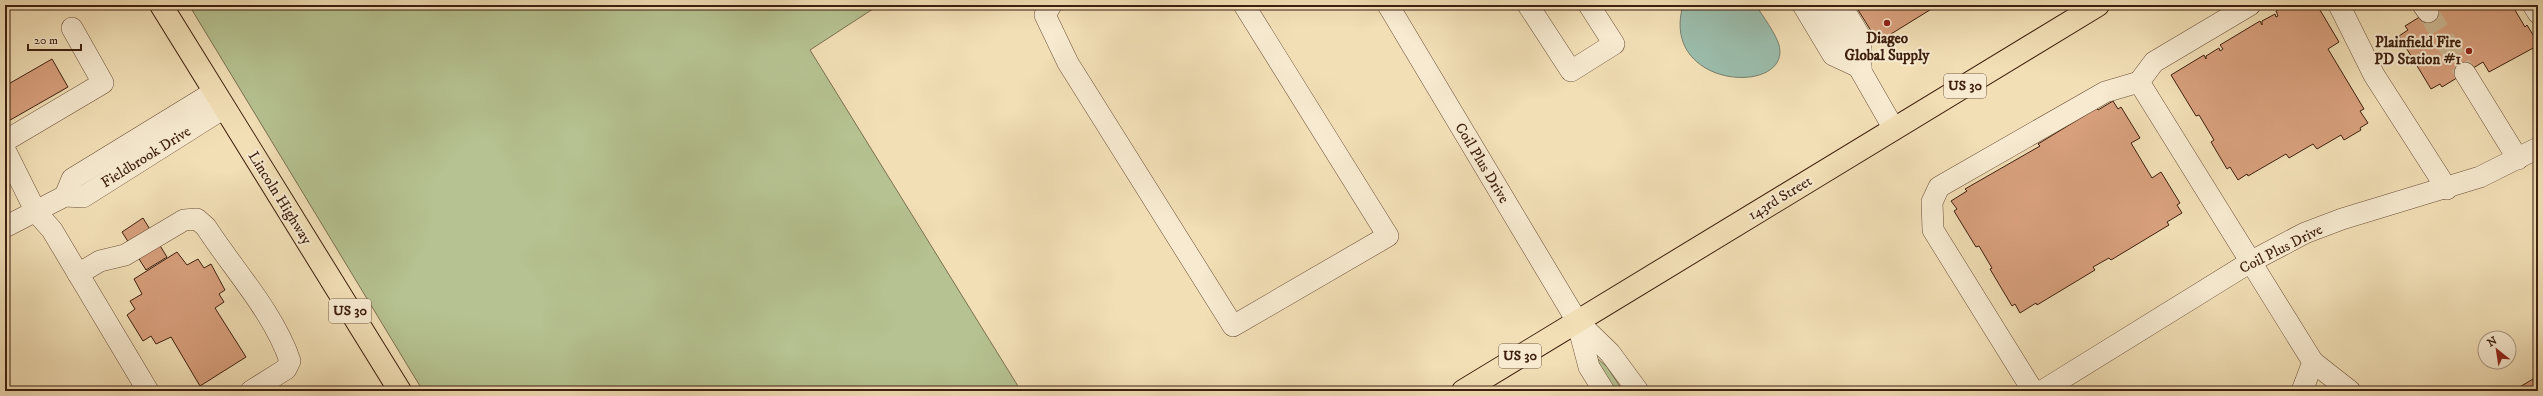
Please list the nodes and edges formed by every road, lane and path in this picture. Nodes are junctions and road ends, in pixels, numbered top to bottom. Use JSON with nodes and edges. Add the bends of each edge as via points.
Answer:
{"nodes":[{"id":1,"x":161,"y":5,"type":"edge"},
{"id":2,"x":1051,"y":5,"type":"edge"},
{"id":3,"x":1244,"y":5,"type":"edge"},
{"id":4,"x":1388,"y":5,"type":"edge"},
{"id":5,"x":1528,"y":5,"type":"edge"},
{"id":6,"x":1589,"y":5,"type":"edge"},
{"id":7,"x":1802,"y":5,"type":"edge"},
{"id":8,"x":1824,"y":5,"type":"edge"},
{"id":9,"x":1841,"y":5,"type":"edge"},
{"id":10,"x":2098,"y":5,"type":"edge"},
{"id":11,"x":2250,"y":5,"type":"edge"},
{"id":12,"x":2339,"y":5,"type":"edge"},
{"id":13,"x":2533,"y":5,"type":"edge"},
{"id":14,"x":2538,"y":13,"type":"edge"},
{"id":15,"x":72,"y":28,"type":"dead end"},
{"id":16,"x":1861,"y":68,"type":"junction"},
{"id":17,"x":2465,"y":73,"type":"tunnel mouth"},
{"id":18,"x":2140,"y":82,"type":"junction"},
{"id":19,"x":219,"y":100,"type":"junction"},
{"id":20,"x":1894,"y":129,"type":"junction"},
{"id":21,"x":5,"y":142,"type":"edge"},
{"id":22,"x":2538,"y":148,"type":"edge"},
{"id":23,"x":5,"y":150,"type":"edge"},
{"id":24,"x":2518,"y":159,"type":"junction"},
{"id":25,"x":2447,"y":189,"type":"junction"},
{"id":26,"x":36,"y":212,"type":"junction"},
{"id":27,"x":5,"y":227,"type":"edge"},
{"id":28,"x":2252,"y":261,"type":"junction"},
{"id":29,"x":78,"y":274,"type":"junction"},
{"id":30,"x":1577,"y":321,"type":"junction"},
{"id":31,"x":2313,"y":362,"type":"junction"},
{"id":32,"x":148,"y":391,"type":"edge"},
{"id":33,"x":251,"y":391,"type":"edge"},
{"id":34,"x":400,"y":391,"type":"edge"},
{"id":35,"x":1463,"y":391,"type":"edge"},
{"id":36,"x":1604,"y":391,"type":"edge"},
{"id":37,"x":1638,"y":391,"type":"edge"},
{"id":38,"x":2033,"y":391,"type":"edge"},
{"id":39,"x":2042,"y":391,"type":"edge"},
{"id":40,"x":2302,"y":391,"type":"edge"},
{"id":41,"x":2350,"y":391,"type":"edge"}],
"edges":[{"from":1,"to":19,"type":"main road","name":"Lincoln Highway","number":"US 30"},
{"from":2,"to":3,"type":"street","via":[[1045,16],[1068,63],[1233,326],[1388,236]]},
{"from":4,"to":30,"type":"street","name":"Coil Plus Drive"},
{"from":5,"to":6,"type":"street","via":[[1571,71],[1614,44]]},
{"from":7,"to":16,"type":"street","via":[[1833,55]]},
{"from":8,"to":16,"type":"street"},
{"from":9,"to":16,"type":"street","via":[[1861,38]]},
{"from":10,"to":20,"type":"main road","name":"143rd Street","number":"US 30"},
{"from":11,"to":18,"type":"street","via":[[2154,62]]},
{"from":12,"to":25,"type":"street","via":[[2374,75]]},
{"from":13,"to":14,"type":"street"},
{"from":15,"to":21,"type":"street","via":[[103,83]]},
{"from":16,"to":20,"type":"street"},
{"from":17,"to":24,"type":"street"},
{"from":18,"to":28,"type":"street"},
{"from":18,"to":38,"type":"street","via":[[2105,92],[1939,187],[1932,202],[1933,230]]},
{"from":19,"to":26,"type":"street","name":"Fieldbrook Drive","via":[[83,197],[65,196]]},
{"from":19,"to":34,"type":"main road","name":"Lincoln Highway","number":"US 30"},
{"from":20,"to":30,"type":"main road","name":"143rd Street","number":"US 30"},
{"from":22,"to":24,"type":"street","name":"Coil Plus Drive"},
{"from":23,"to":26,"type":"street"},
{"from":24,"to":25,"type":"street","name":"Coil Plus Drive"},
{"from":25,"to":28,"type":"street","name":"Coil Plus Drive","via":[[2342,219],[2305,233]]},
{"from":26,"to":27,"type":"street","name":"Fieldbrook Drive"},
{"from":26,"to":29,"type":"street","via":[[52,230]]},
{"from":28,"to":31,"type":"street"},
{"from":28,"to":39,"type":"street","name":"Coil Plus Drive"},
{"from":29,"to":32,"type":"street"},
{"from":29,"to":33,"type":"street","via":[[100,261],[125,255],[184,220],[196,219],[206,227],[252,291],[290,361],[286,369]]},
{"from":30,"to":35,"type":"main road","name":"143rd Street","number":"US 30"},
{"from":30,"to":36,"type":"street","name":"Coil Plus Drive","via":[[1589,367]]},
{"from":30,"to":37,"type":"street","name":"Coil Plus Drive","via":[[1610,353]]},
{"from":31,"to":40,"type":"street"},
{"from":31,"to":41,"type":"street"}]}
